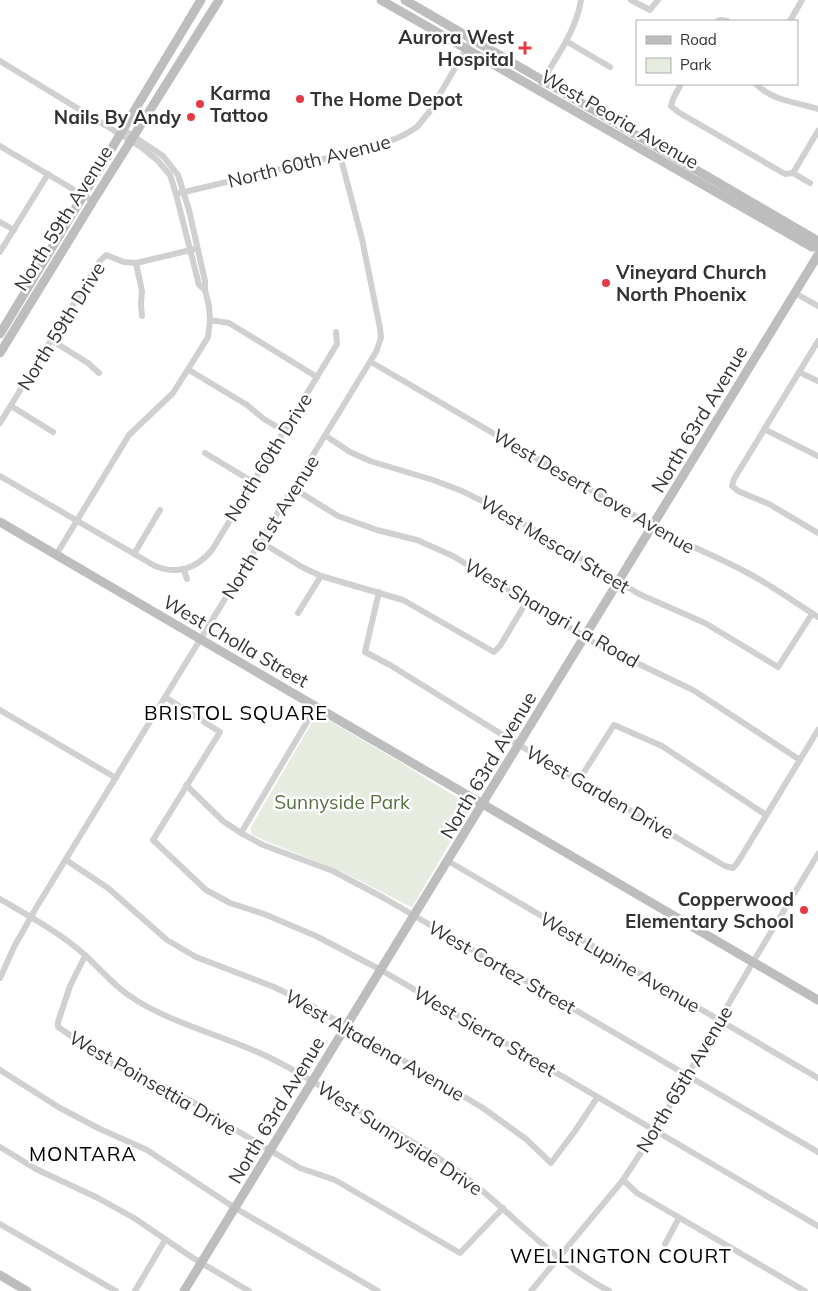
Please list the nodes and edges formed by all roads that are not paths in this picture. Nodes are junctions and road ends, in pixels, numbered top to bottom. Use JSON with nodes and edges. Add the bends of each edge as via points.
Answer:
{"nodes":[{"id":1,"x":202,"y":0,"type":"edge"},
{"id":2,"x":219,"y":0,"type":"edge"},
{"id":3,"x":381,"y":0,"type":"edge"},
{"id":4,"x":405,"y":0,"type":"edge"},
{"id":5,"x":581,"y":0,"type":"edge"},
{"id":6,"x":631,"y":0,"type":"edge"},
{"id":7,"x":658,"y":0,"type":"edge"},
{"id":8,"x":802,"y":0,"type":"edge"},
{"id":9,"x":791,"y":20,"type":"edge"},
{"id":10,"x":472,"y":39,"type":"junction"},
{"id":11,"x":566,"y":41,"type":"junction"},
{"id":12,"x":466,"y":48,"type":"junction"},
{"id":13,"x":0,"y":61,"type":"edge"},
{"id":14,"x":610,"y":67,"type":"dead end"},
{"id":15,"x":543,"y":80,"type":"junction"},
{"id":16,"x":680,"y":85,"type":"edge"},
{"id":17,"x":757,"y":85,"type":"edge"},
{"id":18,"x":537,"y":90,"type":"junction"},
{"id":19,"x":818,"y":109,"type":"edge"},
{"id":20,"x":818,"y":131,"type":"edge"},
{"id":21,"x":120,"y":132,"type":"junction"},
{"id":22,"x":612,"y":134,"type":"junction"},
{"id":23,"x":132,"y":138,"type":"junction"},
{"id":24,"x":0,"y":146,"type":"edge"},
{"id":25,"x":340,"y":155,"type":"junction"},
{"id":26,"x":676,"y":158,"type":"junction"},
{"id":27,"x":793,"y":173,"type":"junction"},
{"id":28,"x":48,"y":174,"type":"junction"},
{"id":29,"x":810,"y":183,"type":"dead end"},
{"id":30,"x":184,"y":193,"type":"junction"},
{"id":31,"x":176,"y":194,"type":"junction"},
{"id":32,"x":88,"y":198,"type":"junction"},
{"id":33,"x":0,"y":222,"type":"edge"},
{"id":34,"x":14,"y":230,"type":"junction"},
{"id":35,"x":818,"y":241,"type":"edge"},
{"id":36,"x":818,"y":247,"type":"edge"},
{"id":37,"x":194,"y":249,"type":"junction"},
{"id":38,"x":0,"y":252,"type":"edge"},
{"id":39,"x":818,"y":255,"type":"edge"},
{"id":40,"x":136,"y":262,"type":"junction"},
{"id":41,"x":795,"y":293,"type":"junction"},
{"id":42,"x":818,"y":306,"type":"edge"},
{"id":43,"x":142,"y":316,"type":"dead end"},
{"id":44,"x":210,"y":320,"type":"junction"},
{"id":45,"x":336,"y":332,"type":"dead end"},
{"id":46,"x":0,"y":334,"type":"edge"},
{"id":47,"x":51,"y":340,"type":"junction"},
{"id":48,"x":818,"y":341,"type":"edge"},
{"id":49,"x":0,"y":352,"type":"edge"},
{"id":50,"x":371,"y":362,"type":"junction"},
{"id":51,"x":188,"y":370,"type":"junction"},
{"id":52,"x":799,"y":372,"type":"junction"},
{"id":53,"x":99,"y":373,"type":"dead end"},
{"id":54,"x":317,"y":377,"type":"junction"},
{"id":55,"x":818,"y":381,"type":"edge"},
{"id":56,"x":11,"y":406,"type":"junction"},
{"id":57,"x":0,"y":423,"type":"edge"},
{"id":58,"x":764,"y":429,"type":"junction"},
{"id":59,"x":284,"y":431,"type":"junction"},
{"id":60,"x":53,"y":432,"type":"dead end"},
{"id":61,"x":326,"y":436,"type":"junction"},
{"id":62,"x":205,"y":453,"type":"dead end"},
{"id":63,"x":818,"y":456,"type":"edge"},
{"id":64,"x":0,"y":476,"type":"edge"},
{"id":65,"x":253,"y":482,"type":"junction"},
{"id":66,"x":293,"y":488,"type":"junction"},
{"id":67,"x":160,"y":510,"type":"dead end"},
{"id":68,"x":77,"y":520,"type":"junction"},
{"id":69,"x":0,"y":522,"type":"edge"},
{"id":70,"x":652,"y":526,"type":"junction"},
{"id":71,"x":818,"y":533,"type":"edge"},
{"id":72,"x":261,"y":542,"type":"junction"},
{"id":73,"x":56,"y":554,"type":"junction"},
{"id":74,"x":134,"y":554,"type":"junction"},
{"id":75,"x":184,"y":570,"type":"junction"},
{"id":76,"x":321,"y":576,"type":"junction"},
{"id":77,"x":186,"y":579,"type":"dead end"},
{"id":78,"x":619,"y":582,"type":"junction"},
{"id":79,"x":379,"y":592,"type":"junction"},
{"id":80,"x":527,"y":602,"type":"junction"},
{"id":81,"x":298,"y":613,"type":"dead end"},
{"id":82,"x":815,"y":616,"type":"edge"},
{"id":83,"x":585,"y":637,"type":"junction"},
{"id":84,"x":201,"y":639,"type":"junction"},
{"id":85,"x":165,"y":697,"type":"junction"},
{"id":86,"x":316,"y":707,"type":"junction"},
{"id":87,"x":0,"y":710,"type":"edge"},
{"id":88,"x":818,"y":730,"type":"edge"},
{"id":89,"x":519,"y":745,"type":"junction"},
{"id":90,"x":800,"y":760,"type":"junction"},
{"id":91,"x":116,"y":778,"type":"junction"},
{"id":92,"x":579,"y":780,"type":"junction"},
{"id":93,"x":186,"y":785,"type":"junction"},
{"id":94,"x":483,"y":803,"type":"junction"},
{"id":95,"x":766,"y":815,"type":"junction"},
{"id":96,"x":241,"y":833,"type":"junction"},
{"id":97,"x":818,"y":854,"type":"edge"},
{"id":98,"x":66,"y":860,"type":"junction"},
{"id":99,"x":448,"y":861,"type":"junction"},
{"id":100,"x":0,"y":899,"type":"edge"},
{"id":101,"x":414,"y":916,"type":"junction"},
{"id":102,"x":31,"y":917,"type":"junction"},
{"id":103,"x":85,"y":956,"type":"junction"},
{"id":104,"x":753,"y":962,"type":"junction"},
{"id":105,"x":381,"y":970,"type":"junction"},
{"id":106,"x":0,"y":976,"type":"edge"},
{"id":107,"x":818,"y":1000,"type":"edge"},
{"id":108,"x":719,"y":1020,"type":"junction"},
{"id":109,"x":347,"y":1026,"type":"junction"},
{"id":110,"x":0,"y":1070,"type":"edge"},
{"id":111,"x":687,"y":1075,"type":"junction"},
{"id":112,"x":818,"y":1078,"type":"edge"},
{"id":113,"x":312,"y":1082,"type":"junction"},
{"id":114,"x":598,"y":1098,"type":"junction"},
{"id":115,"x":655,"y":1131,"type":"junction"},
{"id":116,"x":0,"y":1148,"type":"edge"},
{"id":117,"x":270,"y":1151,"type":"junction"},
{"id":118,"x":818,"y":1152,"type":"edge"},
{"id":119,"x":623,"y":1180,"type":"junction"},
{"id":120,"x":236,"y":1208,"type":"junction"},
{"id":121,"x":503,"y":1208,"type":"junction"},
{"id":122,"x":679,"y":1218,"type":"junction"},
{"id":123,"x":0,"y":1224,"type":"edge"},
{"id":124,"x":818,"y":1226,"type":"edge"},
{"id":125,"x":165,"y":1240,"type":"junction"},
{"id":126,"x":665,"y":1244,"type":"dead end"},
{"id":127,"x":559,"y":1259,"type":"junction"},
{"id":128,"x":201,"y":1263,"type":"junction"},
{"id":129,"x":0,"y":1275,"type":"edge"},
{"id":130,"x":27,"y":1291,"type":"edge"},
{"id":131,"x":116,"y":1291,"type":"edge"},
{"id":132,"x":135,"y":1291,"type":"edge"},
{"id":133,"x":184,"y":1291,"type":"edge"},
{"id":134,"x":249,"y":1291,"type":"edge"},
{"id":135,"x":378,"y":1291,"type":"edge"},
{"id":136,"x":531,"y":1291,"type":"edge"},
{"id":137,"x":609,"y":1291,"type":"edge"},
{"id":138,"x":805,"y":1291,"type":"edge"}],
"edges":[{"from":1,"to":21,"type":"street","name":"North 59th Avenue"},
{"from":2,"to":23,"type":"street","name":"North 59th Avenue"},
{"from":3,"to":12,"type":"street","name":"West Peoria Avenue"},
{"from":4,"to":10,"type":"street","name":"West Peoria Avenue"},
{"from":5,"to":11,"type":"street","via":[[575,24]]},
{"from":6,"to":7,"type":"street","via":[[650,10]]},
{"from":8,"to":9,"type":"street"},
{"from":10,"to":12,"type":"street","name":"North 60th Avenue"},
{"from":10,"to":15,"type":"street","name":"West Peoria Avenue"},
{"from":11,"to":14,"type":"street"},
{"from":11,"to":15,"type":"street"},
{"from":12,"to":18,"type":"street","name":"West Peoria Avenue"},
{"from":12,"to":25,"type":"street","name":"North 60th Avenue","via":[[430,111],[417,127],[388,142]]},
{"from":13,"to":21,"type":"street"},
{"from":15,"to":18,"type":"street"},
{"from":15,"to":26,"type":"street","name":"West Peoria Avenue"},
{"from":16,"to":27,"type":"street","via":[[671,106],[784,174]]},
{"from":17,"to":19,"type":"street","via":[[781,99]]},
{"from":18,"to":22,"type":"street","name":"West Peoria Avenue"},
{"from":20,"to":27,"type":"street"},
{"from":21,"to":23,"type":"street"},
{"from":21,"to":32,"type":"street","name":"North 59th Avenue"},
{"from":22,"to":26,"type":"street","via":[[621,131],[659,153]]},
{"from":22,"to":36,"type":"street","name":"West Peoria Avenue","via":[[812,247]]},
{"from":23,"to":30,"type":"street","via":[[156,150],[170,164]]},
{"from":23,"to":31,"type":"street","via":[[166,170]]},
{"from":23,"to":32,"type":"street","name":"North 59th Avenue"},
{"from":24,"to":28,"type":"street"},
{"from":25,"to":30,"type":"street","name":"North 60th Avenue"},
{"from":25,"to":50,"type":"street","name":"North 61st Avenue","via":[[362,239],[380,328],[379,346]]},
{"from":26,"to":35,"type":"street","name":"West Peoria Avenue"},
{"from":27,"to":29,"type":"street"},
{"from":28,"to":32,"type":"street"},
{"from":28,"to":34,"type":"street"},
{"from":30,"to":31,"type":"street","name":"North 60th Avenue"},
{"from":30,"to":37,"type":"street"},
{"from":31,"to":37,"type":"street"},
{"from":32,"to":46,"type":"street","name":"North 59th Avenue"},
{"from":32,"to":49,"type":"street","name":"North 59th Avenue"},
{"from":33,"to":34,"type":"street"},
{"from":34,"to":38,"type":"street"},
{"from":37,"to":40,"type":"street"},
{"from":37,"to":44,"type":"street","via":[[205,281]]},
{"from":39,"to":41,"type":"street","name":"North 63rd Avenue"},
{"from":40,"to":43,"type":"street","via":[[142,291]]},
{"from":40,"to":47,"type":"street","name":"North 59th Drive","via":[[124,262],[106,255]]},
{"from":41,"to":42,"type":"street"},
{"from":41,"to":70,"type":"street","name":"North 63rd Avenue"},
{"from":44,"to":51,"type":"street","via":[[208,337]]},
{"from":44,"to":54,"type":"street","via":[[229,323]]},
{"from":45,"to":54,"type":"street","name":"North 60th Drive","via":[[337,344]]},
{"from":47,"to":53,"type":"street"},
{"from":47,"to":56,"type":"street","name":"North 59th Drive"},
{"from":48,"to":52,"type":"street"},
{"from":50,"to":61,"type":"street","name":"North 61st Avenue"},
{"from":50,"to":70,"type":"street","name":"West Desert Cove Avenue"},
{"from":51,"to":59,"type":"street"},
{"from":51,"to":68,"type":"street","via":[[173,393],[129,435]]},
{"from":52,"to":55,"type":"street"},
{"from":52,"to":58,"type":"street"},
{"from":54,"to":59,"type":"street","name":"North 60th Drive"},
{"from":56,"to":57,"type":"street","name":"North 59th Drive"},
{"from":56,"to":60,"type":"street"},
{"from":58,"to":63,"type":"street"},
{"from":58,"to":71,"type":"street","via":[[732,486]]},
{"from":59,"to":65,"type":"street","name":"North 60th Drive"},
{"from":61,"to":66,"type":"street","name":"North 61st Avenue"},
{"from":61,"to":78,"type":"street","name":"West Mescal Street","via":[[370,461],[462,490],[508,514]]},
{"from":62,"to":65,"type":"street"},
{"from":64,"to":68,"type":"street"},
{"from":65,"to":75,"type":"street","name":"North 60th Drive","via":[[212,550],[197,564]]},
{"from":66,"to":72,"type":"street","name":"North 61st Avenue"},
{"from":66,"to":80,"type":"street","name":"West Shangri La Road","via":[[338,516],[417,540],[453,556]]},
{"from":67,"to":74,"type":"street"},
{"from":68,"to":73,"type":"street"},
{"from":68,"to":74,"type":"street"},
{"from":69,"to":73,"type":"street","name":"West Cholla Street"},
{"from":70,"to":78,"type":"street","name":"North 63rd Avenue"},
{"from":70,"to":82,"type":"street","name":"West Desert Cove Avenue","via":[[744,571]]},
{"from":72,"to":76,"type":"street"},
{"from":72,"to":84,"type":"street","name":"North 61st Avenue"},
{"from":73,"to":84,"type":"street","name":"West Cholla Street"},
{"from":74,"to":75,"type":"street","via":[[162,569]]},
{"from":75,"to":77,"type":"street"},
{"from":76,"to":79,"type":"street"},
{"from":76,"to":81,"type":"street"},
{"from":78,"to":82,"type":"street","name":"West Mescal Street","via":[[706,624],[778,668]]},
{"from":78,"to":83,"type":"street","name":"North 63rd Avenue"},
{"from":79,"to":80,"type":"street","via":[[416,606],[494,652]]},
{"from":79,"to":89,"type":"street","name":"West Garden Drive","via":[[365,652]]},
{"from":80,"to":83,"type":"street","name":"West Shangri La Road"},
{"from":83,"to":89,"type":"street","name":"North 63rd Avenue"},
{"from":83,"to":90,"type":"street","name":"West Shangri La Road","via":[[693,690]]},
{"from":84,"to":85,"type":"street","name":"North 61st Avenue"},
{"from":84,"to":86,"type":"street","name":"West Cholla Street"},
{"from":85,"to":91,"type":"street","name":"North 61st Avenue"},
{"from":85,"to":93,"type":"street","via":[[220,732]]},
{"from":86,"to":94,"type":"street","name":"West Cholla Street"},
{"from":86,"to":96,"type":"street"},
{"from":87,"to":91,"type":"street"},
{"from":88,"to":90,"type":"street"},
{"from":89,"to":92,"type":"street","name":"West Garden Drive"},
{"from":89,"to":94,"type":"street","name":"North 63rd Avenue"},
{"from":90,"to":95,"type":"street"},
{"from":91,"to":98,"type":"street","name":"North 61st Avenue"},
{"from":92,"to":95,"type":"street","name":"West Garden Drive","via":[[733,868]]},
{"from":92,"to":95,"type":"street","via":[[614,725],[662,746]]},
{"from":93,"to":96,"type":"street","name":"West Cortez Street","via":[[223,821]]},
{"from":93,"to":105,"type":"street","name":"West Sierra Street","via":[[153,840],[206,890],[230,903],[316,936]]},
{"from":94,"to":99,"type":"street","name":"North 63rd Avenue"},
{"from":94,"to":104,"type":"street","name":"West Cholla Street"},
{"from":96,"to":101,"type":"street","name":"West Cortez Street","via":[[333,872]]},
{"from":97,"to":104,"type":"street","name":"North 65th Avenue"},
{"from":98,"to":102,"type":"street","name":"North 61st Avenue"},
{"from":98,"to":109,"type":"street","name":"West Altadena Avenue","via":[[108,888],[153,929],[183,950],[307,1002]]},
{"from":99,"to":101,"type":"street","name":"North 63rd Avenue"},
{"from":99,"to":108,"type":"street","name":"West Lupine Avenue"},
{"from":100,"to":102,"type":"street","name":"West Sunnyside Drive"},
{"from":101,"to":105,"type":"street","name":"North 63rd Avenue"},
{"from":101,"to":111,"type":"street","name":"West Cortez Street"},
{"from":102,"to":103,"type":"street","name":"West Sunnyside Drive"},
{"from":102,"to":106,"type":"street","name":"North 61st Avenue"},
{"from":103,"to":113,"type":"street","name":"West Sunnyside Drive","via":[[112,984],[139,1002],[264,1055]]},
{"from":103,"to":117,"type":"street","name":"West Poinsettia Drive","via":[[70,986],[58,1027],[114,1065],[202,1107]]},
{"from":104,"to":107,"type":"street","name":"West Cholla Street"},
{"from":104,"to":108,"type":"street","name":"North 65th Avenue"},
{"from":105,"to":109,"type":"street","name":"North 63rd Avenue"},
{"from":105,"to":114,"type":"street","name":"West Sierra Street"},
{"from":108,"to":111,"type":"street","name":"North 65th Avenue"},
{"from":108,"to":112,"type":"street","name":"West Lupine Avenue"},
{"from":109,"to":113,"type":"street","name":"North 63rd Avenue"},
{"from":109,"to":114,"type":"street","name":"West Altadena Avenue","via":[[483,1108],[526,1139],[551,1163]]},
{"from":110,"to":120,"type":"street","via":[[60,1108],[147,1150]]},
{"from":111,"to":115,"type":"street","name":"North 65th Avenue"},
{"from":111,"to":118,"type":"street","name":"West Cortez Street"},
{"from":113,"to":117,"type":"street","name":"North 63rd Avenue"},
{"from":113,"to":121,"type":"street","name":"West Sunnyside Drive","via":[[444,1162]]},
{"from":114,"to":115,"type":"street","name":"West Sierra Street"},
{"from":115,"to":119,"type":"street","name":"North 65th Avenue"},
{"from":115,"to":124,"type":"street","name":"West Sierra Street"},
{"from":116,"to":125,"type":"street","via":[[134,1218]]},
{"from":117,"to":120,"type":"street","name":"North 63rd Avenue"},
{"from":117,"to":121,"type":"street","name":"West Poinsettia Drive","via":[[300,1168],[335,1180],[460,1253]]},
{"from":119,"to":122,"type":"street","via":[[637,1193]]},
{"from":119,"to":127,"type":"street","name":"North 65th Avenue"},
{"from":120,"to":128,"type":"street","name":"North 63rd Avenue"},
{"from":120,"to":135,"type":"street"},
{"from":121,"to":127,"type":"street","name":"West Sunnyside Drive"},
{"from":122,"to":126,"type":"street"},
{"from":122,"to":138,"type":"street"},
{"from":123,"to":131,"type":"street"},
{"from":125,"to":128,"type":"street"},
{"from":125,"to":132,"type":"street"},
{"from":127,"to":136,"type":"street","name":"North 65th Avenue"},
{"from":127,"to":137,"type":"street","name":"West Sunnyside Drive"},
{"from":128,"to":133,"type":"street","name":"North 63rd Avenue"},
{"from":128,"to":134,"type":"street"},
{"from":129,"to":130,"type":"street"}]}
